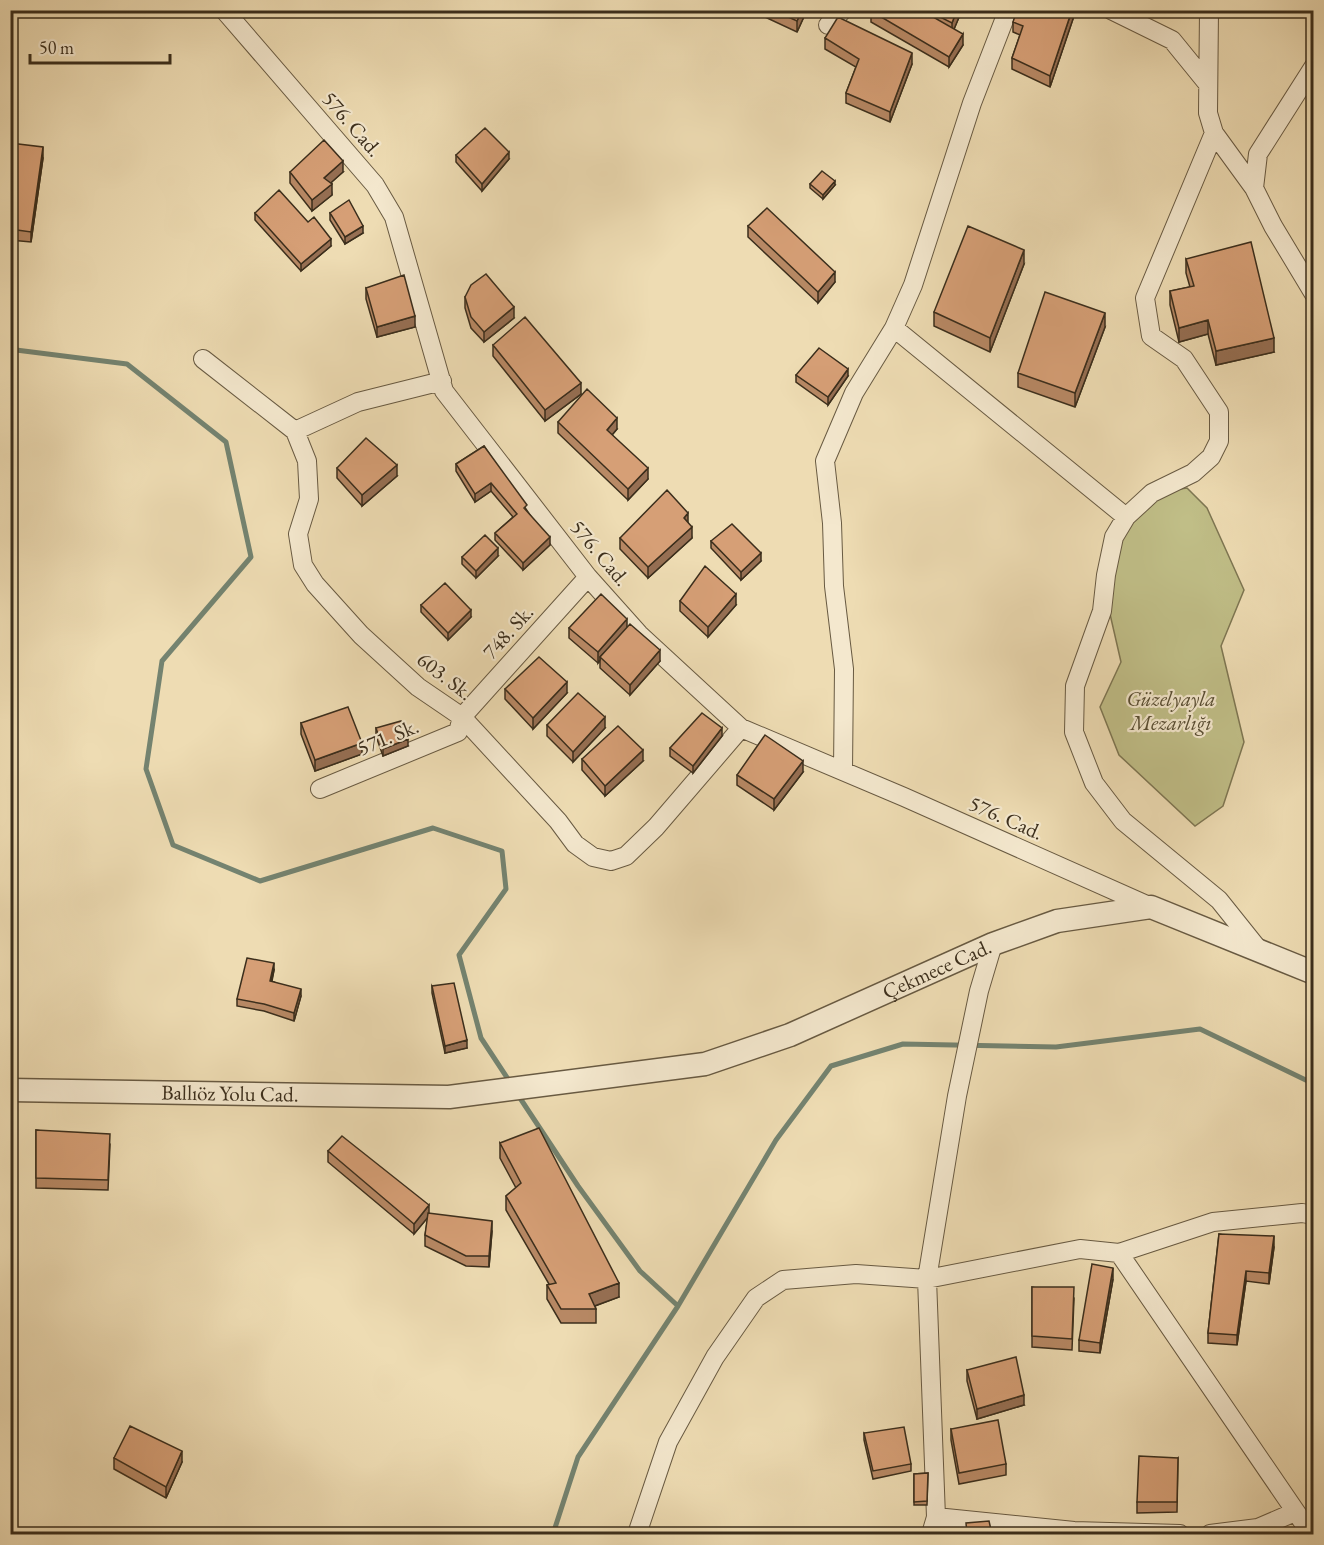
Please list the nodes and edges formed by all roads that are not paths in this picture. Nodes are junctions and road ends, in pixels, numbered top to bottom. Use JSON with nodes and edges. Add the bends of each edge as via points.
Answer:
{"nodes":[{"id":1,"x":224,"y":10,"type":"edge"},
{"id":2,"x":843,"y":10,"type":"edge"},
{"id":3,"x":1008,"y":10,"type":"edge"},
{"id":4,"x":1111,"y":10,"type":"edge"},
{"id":5,"x":1209,"y":10,"type":"edge"},
{"id":6,"x":828,"y":26,"type":"dead end"},
{"id":7,"x":1314,"y":66,"type":"edge"},
{"id":8,"x":1207,"y":83,"type":"junction"},
{"id":9,"x":1214,"y":133,"type":"junction"},
{"id":10,"x":1254,"y":188,"type":"junction"},
{"id":11,"x":1314,"y":294,"type":"edge"},
{"id":12,"x":894,"y":328,"type":"junction"},
{"id":13,"x":203,"y":359,"type":"dead end"},
{"id":14,"x":442,"y":381,"type":"junction"},
{"id":15,"x":295,"y":431,"type":"junction"},
{"id":16,"x":1126,"y":517,"type":"junction"},
{"id":17,"x":588,"y":577,"type":"junction"},
{"id":18,"x":462,"y":717,"type":"junction"},
{"id":19,"x":741,"y":728,"type":"junction"},
{"id":20,"x":843,"y":771,"type":"junction"},
{"id":21,"x":320,"y":789,"type":"dead end"},
{"id":22,"x":1151,"y":907,"type":"junction"},
{"id":23,"x":993,"y":944,"type":"junction"},
{"id":24,"x":1260,"y":950,"type":"junction"},
{"id":25,"x":1314,"y":973,"type":"edge"},
{"id":26,"x":10,"y":1090,"type":"edge"},
{"id":27,"x":449,"y":1097,"type":"joint"},
{"id":28,"x":1314,"y":1215,"type":"edge"},
{"id":29,"x":1119,"y":1253,"type":"junction"},
{"id":30,"x":927,"y":1279,"type":"junction"},
{"id":31,"x":1295,"y":1512,"type":"junction"},
{"id":32,"x":936,"y":1517,"type":"junction"},
{"id":33,"x":637,"y":1534,"type":"edge"},
{"id":34,"x":931,"y":1534,"type":"edge"},
{"id":35,"x":1180,"y":1534,"type":"edge"},
{"id":36,"x":1210,"y":1534,"type":"edge"},
{"id":37,"x":1311,"y":1534,"type":"edge"}],
"edges":[{"from":1,"to":14,"type":"street","name":"576. Cad.","via":[[375,185],[394,217]]},
{"from":2,"to":6,"type":"street"},
{"from":3,"to":12,"type":"street","via":[[972,103],[913,285]]},
{"from":4,"to":8,"type":"street","via":[[1172,40]]},
{"from":5,"to":8,"type":"street"},
{"from":7,"to":10,"type":"street","via":[[1258,154]]},
{"from":8,"to":9,"type":"street","via":[[1208,113]]},
{"from":9,"to":10,"type":"street"},
{"from":9,"to":16,"type":"street","via":[[1145,298],[1151,336],[1184,359],[1219,412],[1219,441],[1211,457],[1193,473],[1152,493]]},
{"from":10,"to":11,"type":"street"},
{"from":12,"to":16,"type":"street"},
{"from":12,"to":20,"type":"street","via":[[854,393],[825,461],[844,669]]},
{"from":13,"to":15,"type":"street"},
{"from":14,"to":15,"type":"street","via":[[358,402]]},
{"from":14,"to":17,"type":"street","name":"576. Cad.","via":[[444,391]]},
{"from":15,"to":18,"type":"street","name":"603. Sk.","via":[[307,461],[309,499],[298,534],[303,565],[361,635],[418,687]]},
{"from":16,"to":24,"type":"street","via":[[1114,537],[1102,611],[1075,686],[1074,732],[1094,783],[1123,822],[1219,900]]},
{"from":17,"to":18,"type":"street","name":"748. Sk."},
{"from":17,"to":19,"type":"street","name":"576. Cad.","via":[[639,634]]},
{"from":18,"to":19,"type":"street","name":"603. Sk.","via":[[575,844],[593,857],[611,861],[626,856],[656,827]]},
{"from":18,"to":21,"type":"street","name":"571. Sk.","via":[[458,732]]},
{"from":19,"to":20,"type":"street","name":"576. Cad."},
{"from":20,"to":22,"type":"street","name":"576. Cad."},
{"from":22,"to":23,"type":"street","name":"Çekmece Cad.","via":[[1057,921]]},
{"from":22,"to":24,"type":"street"},
{"from":23,"to":27,"type":"street","name":"Çekmece Cad.","via":[[790,1035],[705,1064]]},
{"from":23,"to":30,"type":"street","via":[[957,1096]]},
{"from":24,"to":25,"type":"street"},
{"from":26,"to":27,"type":"street","name":"Ballıöz Yolu Cad."},
{"from":28,"to":29,"type":"street","via":[[1213,1222]]},
{"from":29,"to":30,"type":"street","via":[[1080,1249]]},
{"from":29,"to":31,"type":"street"},
{"from":30,"to":32,"type":"street"},
{"from":30,"to":33,"type":"street","via":[[856,1274],[809,1276],[783,1280],[756,1298],[715,1357],[668,1442]]},
{"from":31,"to":36,"type":"street","via":[[1258,1528]]},
{"from":31,"to":37,"type":"street"},
{"from":32,"to":34,"type":"street"},
{"from":32,"to":35,"type":"street","via":[[1074,1531]]}]}
